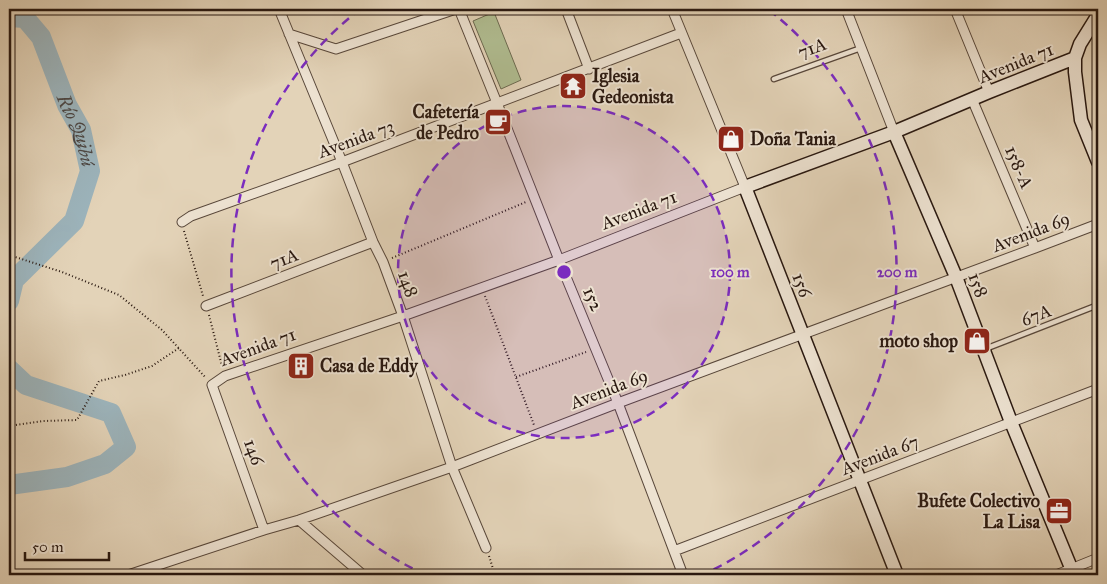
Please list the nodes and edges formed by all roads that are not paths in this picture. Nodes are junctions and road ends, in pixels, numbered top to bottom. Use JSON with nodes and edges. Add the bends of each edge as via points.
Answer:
{"nodes":[{"id":1,"x":290,"y":9,"type":"edge"},
{"id":2,"x":457,"y":9,"type":"edge"},
{"id":3,"x":566,"y":9,"type":"edge"},
{"id":4,"x":672,"y":9,"type":"edge"},
{"id":5,"x":846,"y":9,"type":"edge"},
{"id":6,"x":955,"y":9,"type":"edge"},
{"id":7,"x":279,"y":11,"type":"edge"},
{"id":8,"x":1098,"y":15,"type":"edge"},
{"id":9,"x":681,"y":33,"type":"junction"},
{"id":10,"x":289,"y":34,"type":"junction"},
{"id":11,"x":861,"y":48,"type":"junction"},
{"id":12,"x":1075,"y":58,"type":"junction"},
{"id":13,"x":589,"y":69,"type":"junction"},
{"id":14,"x":774,"y":79,"type":"dead end"},
{"id":15,"x":989,"y":92,"type":"junction"},
{"id":16,"x":972,"y":99,"type":"junction"},
{"id":17,"x":498,"y":103,"type":"junction"},
{"id":18,"x":894,"y":132,"type":"junction"},
{"id":19,"x":342,"y":162,"type":"junction"},
{"id":20,"x":1098,"y":162,"type":"edge"},
{"id":21,"x":745,"y":187,"type":"junction"},
{"id":22,"x":182,"y":222,"type":"dead end"},
{"id":23,"x":1098,"y":224,"type":"edge"},
{"id":24,"x":373,"y":242,"type":"junction"},
{"id":25,"x":1035,"y":248,"type":"junction"},
{"id":26,"x":559,"y":260,"type":"junction"},
{"id":27,"x":956,"y":277,"type":"junction"},
{"id":28,"x":1098,"y":305,"type":"edge"},
{"id":29,"x":206,"y":306,"type":"dead end"},
{"id":30,"x":403,"y":316,"type":"junction"},
{"id":31,"x":802,"y":335,"type":"junction"},
{"id":32,"x":984,"y":350,"type":"junction"},
{"id":33,"x":212,"y":385,"type":"joint"},
{"id":34,"x":1098,"y":389,"type":"edge"},
{"id":35,"x":618,"y":403,"type":"junction"},
{"id":36,"x":1011,"y":422,"type":"junction"},
{"id":37,"x":452,"y":466,"type":"junction"},
{"id":38,"x":860,"y":480,"type":"junction"},
{"id":39,"x":299,"y":520,"type":"junction"},
{"id":40,"x":264,"y":530,"type":"junction"},
{"id":41,"x":486,"y":548,"type":"road end"},
{"id":42,"x":674,"y":551,"type":"junction"},
{"id":43,"x":1098,"y":558,"type":"edge"},
{"id":44,"x":1073,"y":572,"type":"edge"},
{"id":45,"x":134,"y":574,"type":"edge"},
{"id":46,"x":363,"y":575,"type":"edge"},
{"id":47,"x":683,"y":575,"type":"edge"},
{"id":48,"x":897,"y":575,"type":"edge"},
{"id":49,"x":1056,"y":575,"type":"edge"}],
"edges":[{"from":1,"to":7,"type":"street"},
{"from":2,"to":10,"type":"street","via":[[336,49]]},
{"from":2,"to":17,"type":"street","name":"152"},
{"from":3,"to":13,"type":"street"},
{"from":4,"to":9,"type":"street","name":"156"},
{"from":5,"to":11,"type":"street","name":"158"},
{"from":6,"to":15,"type":"street"},
{"from":7,"to":10,"type":"street","name":"148"},
{"from":8,"to":12,"type":"main road"},
{"from":9,"to":13,"type":"street","name":"Avenida 73"},
{"from":9,"to":21,"type":"street","name":"156"},
{"from":10,"to":19,"type":"street","name":"148"},
{"from":11,"to":14,"type":"lane","name":"71A"},
{"from":11,"to":18,"type":"street","name":"158"},
{"from":12,"to":15,"type":"main road","name":"Avenida 71"},
{"from":12,"to":20,"type":"main road","via":[[1081,120]]},
{"from":13,"to":17,"type":"street","name":"Avenida 73"},
{"from":15,"to":16,"type":"main road","name":"Avenida 71"},
{"from":16,"to":18,"type":"main road","name":"Avenida 71"},
{"from":16,"to":25,"type":"street","name":"158-A"},
{"from":17,"to":19,"type":"street","name":"Avenida 73"},
{"from":17,"to":26,"type":"street","name":"152"},
{"from":18,"to":21,"type":"main road","name":"Avenida 71"},
{"from":18,"to":27,"type":"main road","name":"158"},
{"from":19,"to":22,"type":"street","name":"Avenida 73","via":[[190,216]]},
{"from":19,"to":24,"type":"street","name":"148"},
{"from":21,"to":26,"type":"street","name":"Avenida 71"},
{"from":21,"to":31,"type":"main road","name":"156"},
{"from":23,"to":25,"type":"street","name":"Avenida 69"},
{"from":24,"to":29,"type":"street","name":"71A"},
{"from":24,"to":30,"type":"street","name":"148"},
{"from":25,"to":27,"type":"street","name":"Avenida 69"},
{"from":26,"to":30,"type":"street","name":"Avenida 71"},
{"from":26,"to":35,"type":"street","name":"152"},
{"from":27,"to":31,"type":"street","name":"Avenida 69"},
{"from":27,"to":32,"type":"main road","name":"158"},
{"from":28,"to":32,"type":"lane","name":"67A"},
{"from":30,"to":33,"type":"street","name":"Avenida 71","via":[[225,376]]},
{"from":30,"to":37,"type":"street","name":"148"},
{"from":31,"to":35,"type":"street","name":"Avenida 69"},
{"from":31,"to":38,"type":"main road","name":"156"},
{"from":32,"to":36,"type":"main road","name":"158"},
{"from":33,"to":40,"type":"street","name":"146"},
{"from":34,"to":36,"type":"street","name":"Avenida 67"},
{"from":35,"to":37,"type":"street","name":"Avenida 69"},
{"from":35,"to":42,"type":"street","name":"152"},
{"from":36,"to":38,"type":"street","name":"Avenida 67"},
{"from":36,"to":44,"type":"main road","name":"158"},
{"from":37,"to":39,"type":"street","name":"Avenida 69"},
{"from":37,"to":41,"type":"street","name":"148"},
{"from":38,"to":42,"type":"street","name":"Avenida 67"},
{"from":38,"to":48,"type":"main road","name":"156"},
{"from":39,"to":40,"type":"street","name":"Avenida 69"},
{"from":39,"to":46,"type":"street"},
{"from":40,"to":45,"type":"street","name":"Avenida 69"},
{"from":42,"to":47,"type":"street","name":"152"},
{"from":43,"to":44,"type":"street"},
{"from":44,"to":49,"type":"street"}]}
